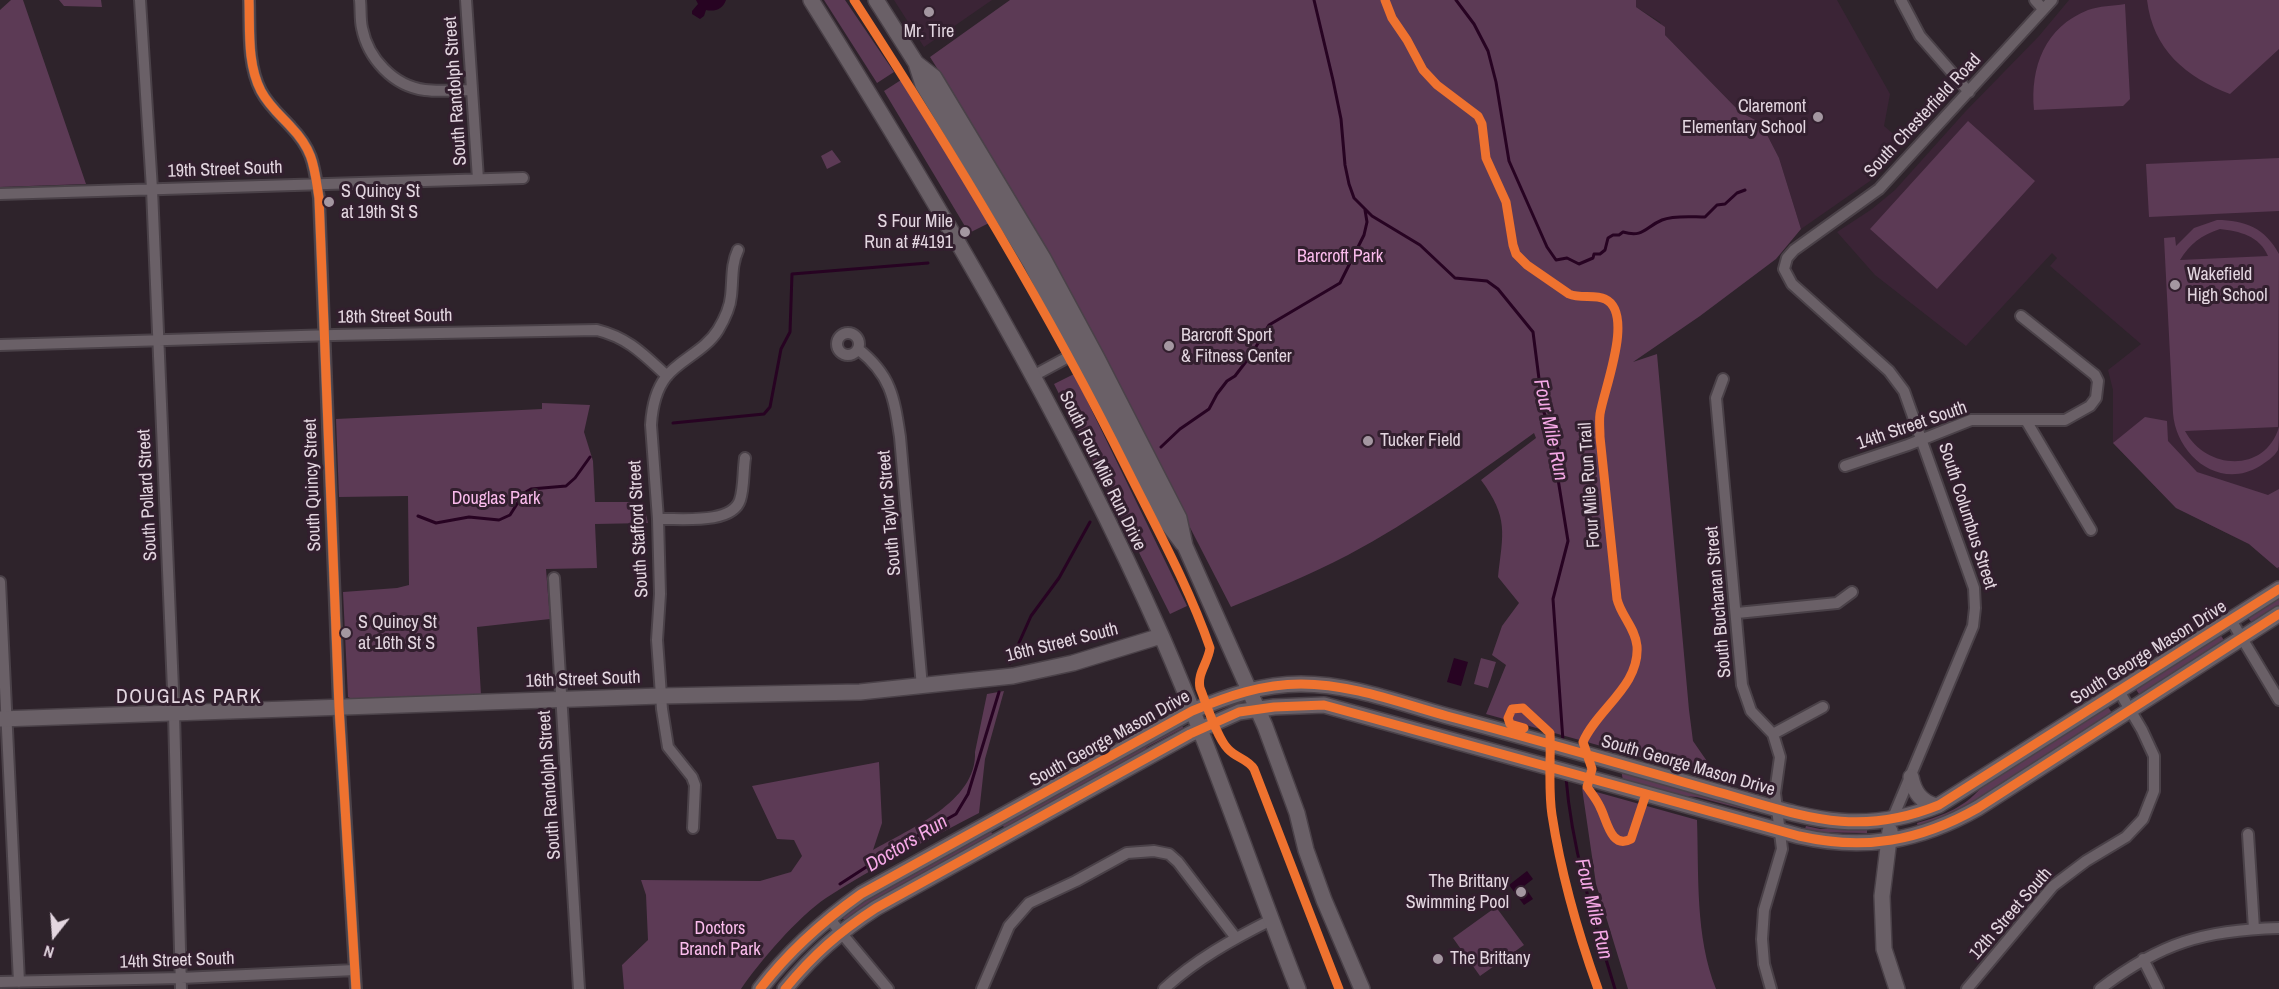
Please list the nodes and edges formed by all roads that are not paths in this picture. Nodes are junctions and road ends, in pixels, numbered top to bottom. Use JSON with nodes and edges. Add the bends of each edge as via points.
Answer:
{"nodes":[{"id":1,"x":140,"y":0,"type":"edge"},
{"id":2,"x":249,"y":0,"type":"edge"},
{"id":3,"x":360,"y":0,"type":"edge"},
{"id":4,"x":466,"y":0,"type":"edge"},
{"id":5,"x":811,"y":0,"type":"edge"},
{"id":6,"x":876,"y":0,"type":"edge"},
{"id":7,"x":1901,"y":0,"type":"edge"},
{"id":8,"x":2035,"y":0,"type":"edge"},
{"id":9,"x":2052,"y":0,"type":"edge"},
{"id":10,"x":2043,"y":9,"type":"junction"},
{"id":11,"x":472,"y":90,"type":"junction"},
{"id":12,"x":1969,"y":92,"type":"junction"},
{"id":13,"x":523,"y":178,"type":"dead end"},
{"id":14,"x":478,"y":179,"type":"junction"},
{"id":15,"x":317,"y":184,"type":"junction"},
{"id":16,"x":152,"y":189,"type":"junction"},
{"id":17,"x":0,"y":194,"type":"edge"},
{"id":18,"x":738,"y":250,"type":"dead end"},
{"id":19,"x":1784,"y":269,"type":"joint"},
{"id":20,"x":2021,"y":316,"type":"dead end"},
{"id":21,"x":324,"y":335,"type":"junction"},
{"id":22,"x":157,"y":340,"type":"junction"},
{"id":23,"x":0,"y":345,"type":"edge"},
{"id":24,"x":1084,"y":348,"type":"junction"},
{"id":25,"x":858,"y":349,"type":"dead end"},
{"id":26,"x":667,"y":376,"type":"junction"},
{"id":27,"x":1033,"y":376,"type":"junction"},
{"id":28,"x":1723,"y":379,"type":"dead end"},
{"id":29,"x":2027,"y":422,"type":"junction"},
{"id":30,"x":1922,"y":439,"type":"junction"},
{"id":31,"x":745,"y":458,"type":"dead end"},
{"id":32,"x":1845,"y":466,"type":"dead end"},
{"id":33,"x":658,"y":519,"type":"junction"},
{"id":34,"x":2091,"y":530,"type":"dead end"},
{"id":35,"x":554,"y":578,"type":"dead end"},
{"id":36,"x":0,"y":582,"type":"edge"},
{"id":37,"x":2279,"y":589,"type":"edge"},
{"id":38,"x":1852,"y":592,"type":"dead end"},
{"id":39,"x":1737,"y":613,"type":"junction"},
{"id":40,"x":2279,"y":614,"type":"edge"},
{"id":41,"x":2230,"y":620,"type":"junction"},
{"id":42,"x":1161,"y":636,"type":"junction"},
{"id":43,"x":2241,"y":638,"type":"junction"},
{"id":44,"x":922,"y":687,"type":"junction"},
{"id":45,"x":1250,"y":689,"type":"junction"},
{"id":46,"x":2119,"y":691,"type":"junction"},
{"id":47,"x":660,"y":696,"type":"junction"},
{"id":48,"x":2279,"y":700,"type":"edge"},
{"id":49,"x":561,"y":701,"type":"junction"},
{"id":50,"x":339,"y":707,"type":"junction"},
{"id":51,"x":1822,"y":707,"type":"dead end"},
{"id":52,"x":1257,"y":709,"type":"junction"},
{"id":53,"x":2130,"y":710,"type":"junction"},
{"id":54,"x":1192,"y":711,"type":"junction"},
{"id":55,"x":174,"y":713,"type":"junction"},
{"id":56,"x":3,"y":718,"type":"edge"},
{"id":57,"x":1199,"y":729,"type":"junction"},
{"id":58,"x":1773,"y":734,"type":"junction"},
{"id":59,"x":1911,"y":777,"type":"junction"},
{"id":60,"x":1936,"y":806,"type":"junction"},
{"id":61,"x":1778,"y":808,"type":"junction"},
{"id":62,"x":1297,"y":813,"type":"junction"},
{"id":63,"x":1893,"y":820,"type":"junction"},
{"id":64,"x":993,"y":821,"type":"junction"},
{"id":65,"x":693,"y":828,"type":"dead end"},
{"id":66,"x":1781,"y":831,"type":"junction"},
{"id":67,"x":2248,"y":834,"type":"dead end"},
{"id":68,"x":1002,"y":838,"type":"junction"},
{"id":69,"x":1888,"y":841,"type":"junction"},
{"id":70,"x":828,"y":917,"type":"junction"},
{"id":71,"x":1271,"y":920,"type":"junction"},
{"id":72,"x":2279,"y":928,"type":"edge"},
{"id":73,"x":2254,"y":929,"type":"junction"},
{"id":74,"x":841,"y":931,"type":"junction"},
{"id":75,"x":1236,"y":938,"type":"junction"},
{"id":76,"x":2143,"y":959,"type":"junction"},
{"id":77,"x":355,"y":970,"type":"junction"},
{"id":78,"x":0,"y":982,"type":"edge"},
{"id":79,"x":19,"y":982,"type":"junction"},
{"id":80,"x":181,"y":984,"type":"edge"},
{"id":81,"x":356,"y":989,"type":"edge"},
{"id":82,"x":579,"y":989,"type":"edge"},
{"id":83,"x":760,"y":989,"type":"edge"},
{"id":84,"x":785,"y":989,"type":"edge"},
{"id":85,"x":888,"y":989,"type":"edge"},
{"id":86,"x":981,"y":989,"type":"edge"},
{"id":87,"x":1164,"y":989,"type":"edge"},
{"id":88,"x":1298,"y":989,"type":"edge"},
{"id":89,"x":1362,"y":989,"type":"edge"},
{"id":90,"x":1371,"y":989,"type":"edge"},
{"id":91,"x":1772,"y":989,"type":"edge"},
{"id":92,"x":1897,"y":989,"type":"edge"},
{"id":93,"x":1967,"y":989,"type":"edge"},
{"id":94,"x":2100,"y":989,"type":"edge"},
{"id":95,"x":2158,"y":989,"type":"edge"}],
"edges":[{"from":1,"to":16,"type":"street","name":"South Pollard Street"},
{"from":2,"to":15,"type":"street","name":"South Quincy Street","via":[[255,75],[276,113],[296,132],[310,154]]},
{"from":3,"to":11,"type":"street","via":[[366,42],[383,69],[424,90]]},
{"from":4,"to":11,"type":"street","name":"South Randolph Street"},
{"from":5,"to":27,"type":"main road","name":"South Four Mile Run Drive"},
{"from":6,"to":24,"type":"main road","via":[[916,63],[934,77],[1043,258]]},
{"from":7,"to":12,"type":"street","via":[[1920,36]]},
{"from":8,"to":10,"type":"street"},
{"from":9,"to":10,"type":"street","name":"South Chesterfield Road"},
{"from":10,"to":12,"type":"street","name":"South Chesterfield Road"},
{"from":11,"to":14,"type":"street","name":"South Randolph Street"},
{"from":12,"to":19,"type":"street","name":"South Chesterfield Road","via":[[1880,189],[1794,250]]},
{"from":13,"to":14,"type":"street","name":"19th Street South"},
{"from":14,"to":15,"type":"street","name":"19th Street South"},
{"from":15,"to":16,"type":"street","name":"19th Street South"},
{"from":15,"to":21,"type":"street","name":"South Quincy Street"},
{"from":16,"to":17,"type":"street","name":"19th Street South"},
{"from":16,"to":22,"type":"street","name":"South Pollard Street"},
{"from":18,"to":26,"type":"street","name":"South Stafford Street","via":[[727,313],[717,333]]},
{"from":19,"to":30,"type":"street","name":"South Columbus Street","via":[[1792,284],[1889,371],[1904,391]]},
{"from":20,"to":29,"type":"street","name":"14th Street South","via":[[2098,381],[2096,398],[2090,406],[2065,420]]},
{"from":21,"to":22,"type":"street","name":"18th Street South"},
{"from":21,"to":26,"type":"street","name":"18th Street South","via":[[597,330],[631,343]]},
{"from":21,"to":50,"type":"street","name":"South Quincy Street"},
{"from":22,"to":23,"type":"street","name":"18th Street South"},
{"from":22,"to":55,"type":"street","name":"South Pollard Street"},
{"from":24,"to":27,"type":"street"},
{"from":24,"to":45,"type":"main road","via":[[1179,518],[1185,546]]},
{"from":25,"to":44,"type":"street","name":"South Taylor Street","via":[[884,374],[894,397]]},
{"from":26,"to":33,"type":"street","name":"South Stafford Street","via":[[656,395],[651,425]]},
{"from":27,"to":42,"type":"main road","name":"South Four Mile Run Drive","via":[[1096,497]]},
{"from":28,"to":39,"type":"street","name":"South Buchanan Street","via":[[1716,398]]},
{"from":29,"to":30,"type":"street","name":"14th Street South","via":[[1971,420]]},
{"from":29,"to":34,"type":"street"},
{"from":30,"to":32,"type":"street","name":"14th Street South"},
{"from":30,"to":59,"type":"street","name":"South Columbus Street","via":[[1974,588],[1975,608],[1964,651]]},
{"from":31,"to":33,"type":"street","via":[[740,500],[735,509],[719,517]]},
{"from":33,"to":47,"type":"street","name":"South Stafford Street"},
{"from":35,"to":49,"type":"street","name":"South Randolph Street"},
{"from":36,"to":56,"type":"street"},
{"from":37,"to":41,"type":"main road","name":"South George Mason Drive"},
{"from":38,"to":39,"type":"street","via":[[1837,603]]},
{"from":39,"to":58,"type":"street","name":"South Buchanan Street","via":[[1742,685],[1752,711]]},
{"from":40,"to":43,"type":"main road","name":"South George Mason Drive"},
{"from":41,"to":43,"type":"street"},
{"from":41,"to":46,"type":"main road","name":"South George Mason Drive"},
{"from":42,"to":44,"type":"main road","name":"16th Street South","via":[[1073,663],[1013,676]]},
{"from":42,"to":54,"type":"main road","name":"South Four Mile Run Drive"},
{"from":43,"to":48,"type":"street"},
{"from":43,"to":53,"type":"main road","name":"South George Mason Drive"},
{"from":44,"to":47,"type":"main road","name":"16th Street South"},
{"from":45,"to":52,"type":"main road"},
{"from":45,"to":54,"type":"main road","name":"South George Mason Drive"},
{"from":45,"to":61,"type":"main road","name":"South George Mason Drive","via":[[1303,684],[1344,688]]},
{"from":46,"to":53,"type":"street","name":"12th Street South"},
{"from":46,"to":60,"type":"main road","name":"South George Mason Drive"},
{"from":47,"to":49,"type":"main road","name":"16th Street South"},
{"from":47,"to":65,"type":"street","name":"South Stafford Street","via":[[668,747],[695,785]]},
{"from":49,"to":50,"type":"main road","name":"16th Street South"},
{"from":49,"to":82,"type":"street","name":"South Randolph Street"},
{"from":50,"to":55,"type":"main road","name":"16th Street South"},
{"from":50,"to":77,"type":"street","name":"South Quincy Street"},
{"from":51,"to":58,"type":"street"},
{"from":52,"to":57,"type":"main road","name":"South George Mason Drive","via":[[1239,712]]},
{"from":52,"to":62,"type":"main road"},
{"from":52,"to":66,"type":"main road","name":"South George Mason Drive","via":[[1324,705]]},
{"from":53,"to":69,"type":"main road","name":"South George Mason Drive","via":[[1960,818],[1915,836]]},
{"from":53,"to":93,"type":"street","name":"12th Street South","via":[[2154,756],[2154,791],[2143,819],[2126,837],[2053,886]]},
{"from":54,"to":57,"type":"main road","name":"South Four Mile Run Drive"},
{"from":54,"to":64,"type":"main road","name":"South George Mason Drive"},
{"from":55,"to":56,"type":"main road","name":"16th Street South"},
{"from":55,"to":80,"type":"street","name":"South Pollard Street"},
{"from":56,"to":79,"type":"street"},
{"from":57,"to":68,"type":"main road","name":"South George Mason Drive"},
{"from":57,"to":71,"type":"main road","name":"South Four Mile Run Drive"},
{"from":58,"to":61,"type":"street","via":[[1780,757],[1775,793]]},
{"from":59,"to":60,"type":"main road","via":[[1920,798]]},
{"from":59,"to":63,"type":"street","name":"South Columbus Street"},
{"from":60,"to":63,"type":"main road","name":"South George Mason Drive"},
{"from":61,"to":63,"type":"main road","name":"South George Mason Drive","via":[[1849,823]]},
{"from":61,"to":66,"type":"street"},
{"from":62,"to":89,"type":"main road","via":[[1324,901]]},
{"from":62,"to":90,"type":"main road","via":[[1314,845]]},
{"from":63,"to":69,"type":"main road","name":"South Columbus Street"},
{"from":64,"to":68,"type":"main road"},
{"from":64,"to":70,"type":"main road","name":"South George Mason Drive","via":[[861,894]]},
{"from":66,"to":69,"type":"main road","name":"South George Mason Drive","via":[[1838,843]]},
{"from":66,"to":91,"type":"street","via":[[1782,849],[1764,910],[1762,939]]},
{"from":67,"to":73,"type":"street"},
{"from":68,"to":74,"type":"main road","name":"South George Mason Drive","via":[[895,896]]},
{"from":69,"to":92,"type":"main road","name":"South Columbus Street","via":[[1882,896],[1884,949]]},
{"from":70,"to":74,"type":"street"},
{"from":70,"to":83,"type":"main road","name":"South George Mason Drive"},
{"from":71,"to":75,"type":"street"},
{"from":71,"to":88,"type":"main road","name":"South Four Mile Run Drive"},
{"from":72,"to":73,"type":"street"},
{"from":73,"to":76,"type":"street","via":[[2194,937]]},
{"from":74,"to":84,"type":"main road","name":"South George Mason Drive"},
{"from":74,"to":85,"type":"street"},
{"from":75,"to":86,"type":"street","via":[[1169,854],[1127,853],[1029,903],[1010,926]]},
{"from":75,"to":87,"type":"street"},
{"from":76,"to":94,"type":"street"},
{"from":76,"to":95,"type":"street"},
{"from":77,"to":80,"type":"street","name":"14th Street South"},
{"from":77,"to":81,"type":"street","name":"South Quincy Street"},
{"from":78,"to":79,"type":"street","name":"14th Street South"},
{"from":79,"to":80,"type":"street","name":"14th Street South"}]}
